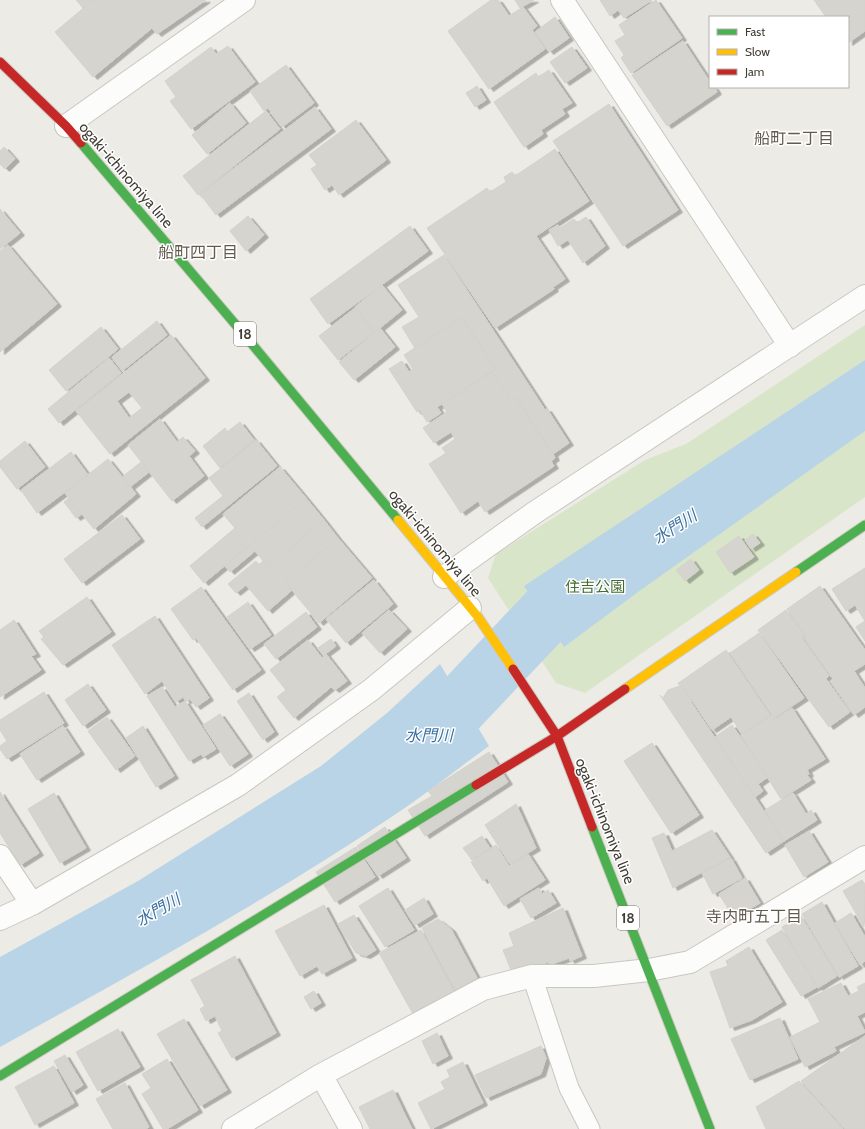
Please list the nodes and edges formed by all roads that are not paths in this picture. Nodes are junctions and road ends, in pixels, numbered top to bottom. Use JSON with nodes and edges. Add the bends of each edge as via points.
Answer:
{"nodes":[{"id":1,"x":244,"y":0,"type":"edge"},
{"id":2,"x":562,"y":0,"type":"edge"},
{"id":3,"x":0,"y":62,"type":"edge"},
{"id":4,"x":66,"y":126,"type":"junction"},
{"id":5,"x":865,"y":296,"type":"edge"},
{"id":6,"x":790,"y":346,"type":"junction"},
{"id":7,"x":865,"y":525,"type":"edge"},
{"id":8,"x":444,"y":577,"type":"junction"},
{"id":9,"x":474,"y":612,"type":"junction"},
{"id":10,"x":557,"y":736,"type":"junction"},
{"id":11,"x":0,"y":856,"type":"edge"},
{"id":12,"x":865,"y":857,"type":"edge"},
{"id":13,"x":32,"y":904,"type":"junction"},
{"id":14,"x":0,"y":919,"type":"edge"},
{"id":15,"x":649,"y":970,"type":"junction"},
{"id":16,"x":532,"y":976,"type":"junction"},
{"id":17,"x":322,"y":1075,"type":"junction"},
{"id":18,"x":0,"y":1076,"type":"edge"},
{"id":19,"x":233,"y":1129,"type":"edge"},
{"id":20,"x":351,"y":1129,"type":"edge"},
{"id":21,"x":590,"y":1129,"type":"edge"},
{"id":22,"x":710,"y":1129,"type":"edge"}],
"edges":[{"from":1,"to":4,"type":"street"},
{"from":2,"to":6,"type":"street"},
{"from":3,"to":4,"type":"main road","name":"ogaki-ichinomiya line","number":"18"},
{"from":4,"to":8,"type":"main road","name":"ogaki-ichinomiya line","number":"18","via":[[248,338]]},
{"from":5,"to":6,"type":"street"},
{"from":6,"to":8,"type":"street","via":[[534,513]]},
{"from":7,"to":10,"type":"main road"},
{"from":8,"to":9,"type":"main road","name":"ogaki-ichinomiya line","number":"18"},
{"from":9,"to":10,"type":"main road","name":"ogaki-ichinomiya line","number":"18"},
{"from":9,"to":13,"type":"street","via":[[371,690],[238,785]]},
{"from":10,"to":15,"type":"main road","name":"ogaki-ichinomiya line","number":"18"},
{"from":10,"to":18,"type":"main road"},
{"from":11,"to":13,"type":"street"},
{"from":12,"to":15,"type":"street","via":[[690,962]]},
{"from":13,"to":14,"type":"street"},
{"from":15,"to":16,"type":"street","via":[[594,976]]},
{"from":15,"to":22,"type":"main road","name":"ogaki-ichinomiya line","number":"18"},
{"from":16,"to":17,"type":"street","via":[[483,989]]},
{"from":16,"to":21,"type":"lane","via":[[569,1088]]},
{"from":17,"to":19,"type":"street"},
{"from":17,"to":20,"type":"street"}]}
